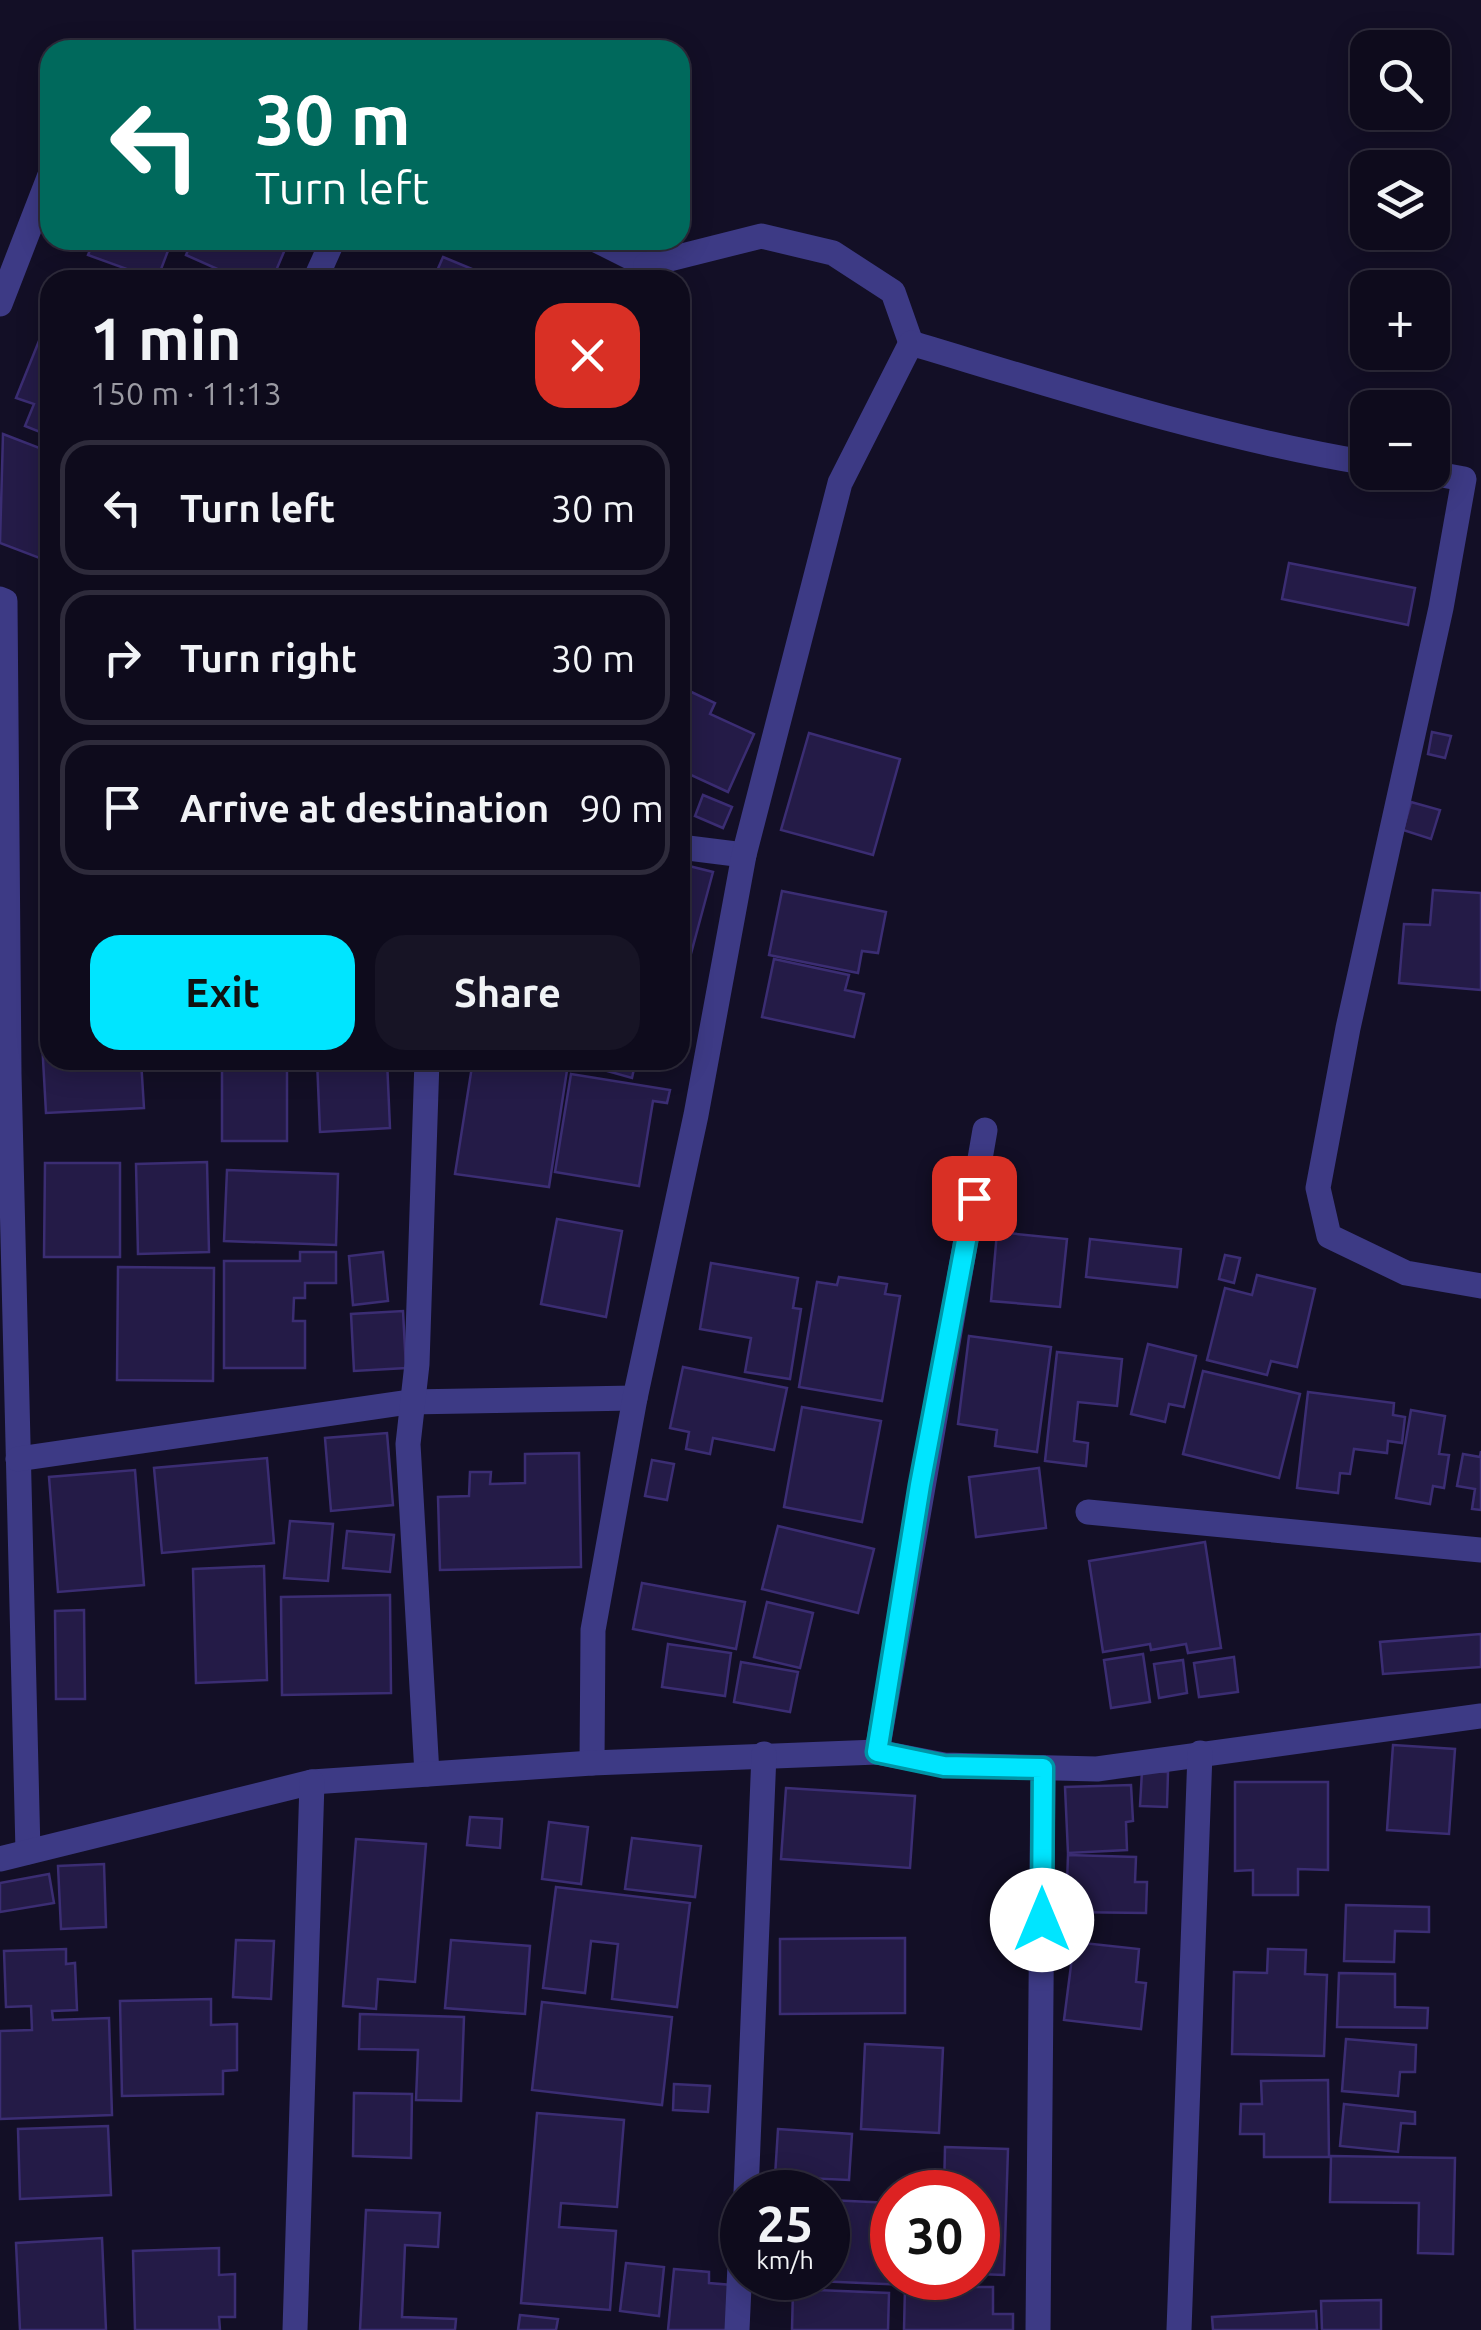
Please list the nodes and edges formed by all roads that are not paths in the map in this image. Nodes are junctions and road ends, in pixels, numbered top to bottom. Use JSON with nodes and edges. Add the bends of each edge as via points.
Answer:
{"nodes":[{"id":1,"x":40,"y":201,"type":"edge"},
{"id":2,"x":610,"y":250,"type":"edge"},
{"id":3,"x":639,"y":270,"type":"edge"},
{"id":4,"x":649,"y":270,"type":"edge"},
{"id":5,"x":0,"y":304,"type":"edge"},
{"id":6,"x":911,"y":344,"type":"junction"},
{"id":7,"x":1350,"y":460,"type":"edge"},
{"id":8,"x":1450,"y":476,"type":"edge"},
{"id":9,"x":0,"y":599,"type":"edge"},
{"id":10,"x":690,"y":847,"type":"edge"},
{"id":11,"x":744,"y":855,"type":"junction"},
{"id":12,"x":427,"y":1070,"type":"edge"},
{"id":13,"x":985,"y":1130,"type":"dead end"},
{"id":14,"x":1481,"y":1286,"type":"edge"},
{"id":15,"x":635,"y":1398,"type":"junction"},
{"id":16,"x":409,"y":1402,"type":"junction"},
{"id":17,"x":18,"y":1459,"type":"junction"},
{"id":18,"x":1088,"y":1512,"type":"dead end"},
{"id":19,"x":1481,"y":1550,"type":"edge"},
{"id":20,"x":1481,"y":1716,"type":"edge"},
{"id":21,"x":877,"y":1752,"type":"junction"},
{"id":22,"x":1200,"y":1753,"type":"junction"},
{"id":23,"x":764,"y":1754,"type":"junction"},
{"id":24,"x":592,"y":1763,"type":"junction"},
{"id":25,"x":1043,"y":1768,"type":"junction"},
{"id":26,"x":427,"y":1774,"type":"junction"},
{"id":27,"x":312,"y":1782,"type":"junction"},
{"id":28,"x":28,"y":1852,"type":"junction"},
{"id":29,"x":0,"y":1859,"type":"edge"},
{"id":30,"x":747,"y":2170,"type":"edge"},
{"id":31,"x":738,"y":2300,"type":"edge"},
{"id":32,"x":295,"y":2330,"type":"edge"},
{"id":33,"x":736,"y":2330,"type":"edge"},
{"id":34,"x":1038,"y":2330,"type":"edge"},
{"id":35,"x":1178,"y":2330,"type":"edge"}],
"edges":[{"from":1,"to":5,"type":"street"},
{"from":2,"to":3,"type":"street"},
{"from":4,"to":6,"type":"street","via":[[761,236],[834,253],[893,292]]},
{"from":6,"to":7,"type":"street"},
{"from":6,"to":11,"type":"street","via":[[840,483]]},
{"from":8,"to":14,"type":"street","via":[[1464,479],[1441,608],[1318,1188],[1329,1236],[1406,1273]]},
{"from":9,"to":17,"type":"street"},
{"from":10,"to":11,"type":"street"},
{"from":11,"to":15,"type":"street"},
{"from":12,"to":16,"type":"street","via":[[417,1364]]},
{"from":13,"to":21,"type":"street"},
{"from":15,"to":16,"type":"street"},
{"from":15,"to":24,"type":"street","via":[[593,1630]]},
{"from":16,"to":17,"type":"street"},
{"from":16,"to":26,"type":"street"},
{"from":17,"to":28,"type":"street"},
{"from":18,"to":19,"type":"street"},
{"from":20,"to":22,"type":"street"},
{"from":21,"to":23,"type":"street"},
{"from":21,"to":25,"type":"street","via":[[944,1766]]},
{"from":22,"to":25,"type":"street","via":[[1097,1769]]},
{"from":22,"to":35,"type":"street"},
{"from":23,"to":24,"type":"street"},
{"from":23,"to":30,"type":"street"},
{"from":24,"to":26,"type":"street"},
{"from":25,"to":34,"type":"street"},
{"from":26,"to":27,"type":"street"},
{"from":27,"to":28,"type":"street"},
{"from":27,"to":32,"type":"street"},
{"from":28,"to":29,"type":"street"},
{"from":31,"to":33,"type":"street"}]}
